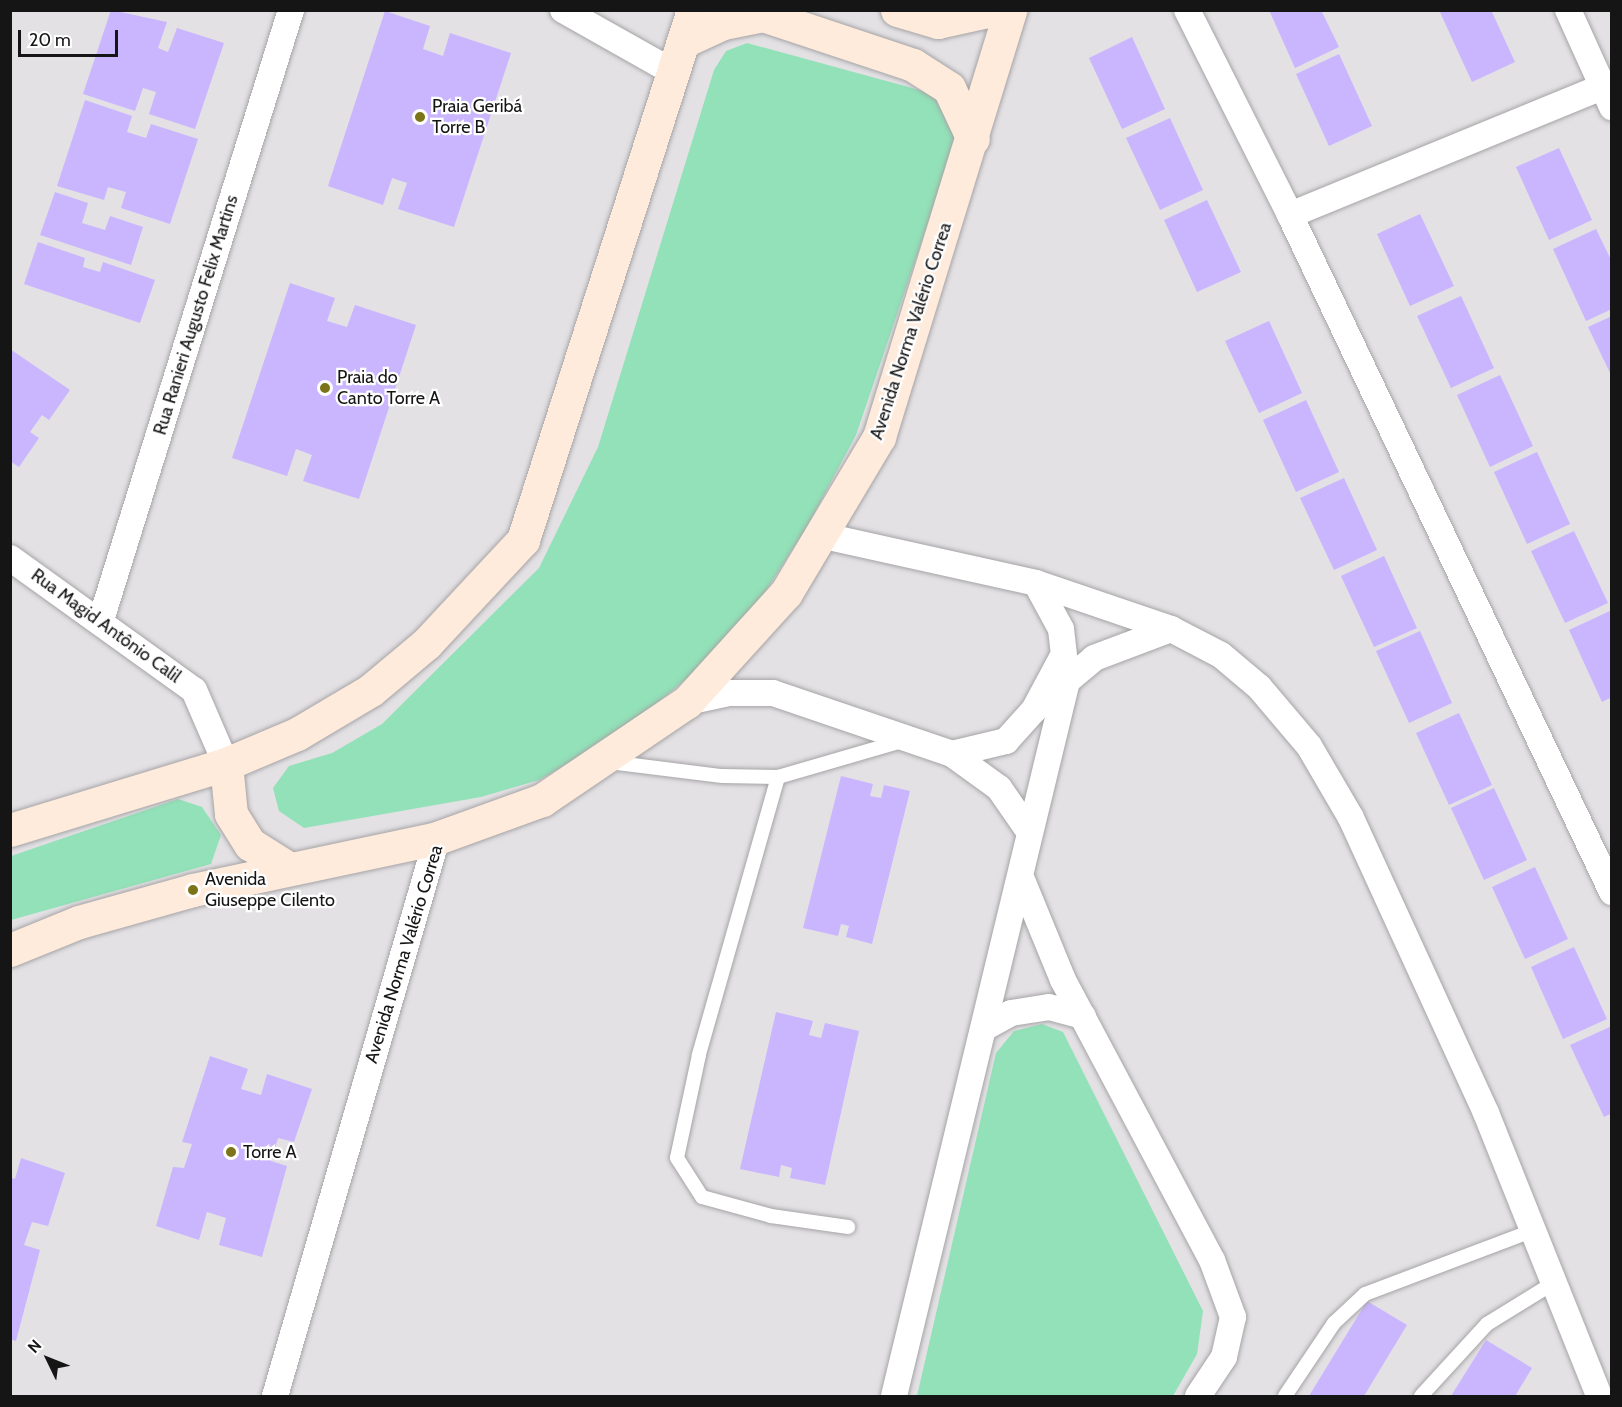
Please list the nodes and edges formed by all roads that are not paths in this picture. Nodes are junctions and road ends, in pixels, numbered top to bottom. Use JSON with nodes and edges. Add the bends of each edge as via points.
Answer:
{"nodes":[{"id":1,"x":291,"y":10,"type":"edge"},
{"id":2,"x":563,"y":10,"type":"edge"},
{"id":3,"x":693,"y":10,"type":"edge"},
{"id":4,"x":897,"y":10,"type":"edge"},
{"id":5,"x":992,"y":10,"type":"edge"},
{"id":6,"x":1010,"y":10,"type":"edge"},
{"id":7,"x":1186,"y":10,"type":"edge"},
{"id":8,"x":1568,"y":10,"type":"edge"},
{"id":9,"x":684,"y":41,"type":"junction"},
{"id":10,"x":673,"y":72,"type":"junction"},
{"id":11,"x":1608,"y":92,"type":"edge"},
{"id":12,"x":973,"y":139,"type":"junction"},
{"id":13,"x":1290,"y":215,"type":"junction"},
{"id":14,"x":820,"y":535,"type":"junction"},
{"id":15,"x":10,"y":558,"type":"edge"},
{"id":16,"x":1036,"y":583,"type":"junction"},
{"id":17,"x":101,"y":620,"type":"junction"},
{"id":18,"x":1171,"y":629,"type":"junction"},
{"id":19,"x":1066,"y":647,"type":"junction"},
{"id":20,"x":1067,"y":681,"type":"junction"},
{"id":21,"x":687,"y":702,"type":"junction"},
{"id":22,"x":908,"y":739,"type":"junction"},
{"id":23,"x":952,"y":754,"type":"junction"},
{"id":24,"x":601,"y":761,"type":"junction"},
{"id":25,"x":226,"y":764,"type":"junction"},
{"id":26,"x":778,"y":777,"type":"junction"},
{"id":27,"x":10,"y":830,"type":"edge"},
{"id":28,"x":1028,"y":830,"type":"junction"},
{"id":29,"x":437,"y":838,"type":"junction"},
{"id":30,"x":288,"y":868,"type":"junction"},
{"id":31,"x":1022,"y":880,"type":"junction"},
{"id":32,"x":1611,"y":892,"type":"edge"},
{"id":33,"x":10,"y":950,"type":"edge"},
{"id":34,"x":1083,"y":1016,"type":"junction"},
{"id":35,"x":986,"y":1027,"type":"junction"},
{"id":36,"x":848,"y":1227,"type":"dead end"},
{"id":37,"x":1534,"y":1230,"type":"junction"},
{"id":38,"x":1555,"y":1282,"type":"junction"},
{"id":39,"x":275,"y":1396,"type":"edge"},
{"id":40,"x":894,"y":1396,"type":"edge"},
{"id":41,"x":1197,"y":1396,"type":"edge"},
{"id":42,"x":1285,"y":1396,"type":"edge"},
{"id":43,"x":1421,"y":1396,"type":"edge"},
{"id":44,"x":1599,"y":1396,"type":"edge"}],
"edges":[{"from":1,"to":17,"type":"street","name":"Rua Ranieri Augusto Felix Martins"},
{"from":2,"to":10,"type":"street"},
{"from":3,"to":9,"type":"street"},
{"from":4,"to":5,"type":"street","via":[[938,22]]},
{"from":6,"to":12,"type":"street","name":"Avenida Norma Valério Correa"},
{"from":7,"to":13,"type":"street"},
{"from":8,"to":11,"type":"street"},
{"from":9,"to":10,"type":"street"},
{"from":9,"to":12,"type":"street","via":[[723,23],[763,15],[913,65],[949,88]]},
{"from":10,"to":25,"type":"street","via":[[523,540],[427,643],[371,690],[297,734]]},
{"from":11,"to":13,"type":"street"},
{"from":12,"to":14,"type":"street","name":"Avenida Norma Valério Correa","via":[[879,437]]},
{"from":13,"to":32,"type":"street"},
{"from":14,"to":16,"type":"street"},
{"from":14,"to":21,"type":"street","name":"Avenida Norma Valério Correa","via":[[786,593]]},
{"from":15,"to":17,"type":"street","name":"Rua Magid Antônio Calil"},
{"from":16,"to":18,"type":"street"},
{"from":16,"to":19,"type":"street","via":[[1051,604]]},
{"from":17,"to":25,"type":"street","name":"Rua Magid Antônio Calil","via":[[194,690]]},
{"from":18,"to":20,"type":"street","via":[[1094,658]]},
{"from":18,"to":37,"type":"street","via":[[1221,655],[1251,681],[1309,746],[1351,818]]},
{"from":19,"to":20,"type":"street"},
{"from":19,"to":23,"type":"street","via":[[1034,710],[1005,741]]},
{"from":20,"to":28,"type":"street"},
{"from":21,"to":22,"type":"street","via":[[729,693],[773,693]]},
{"from":21,"to":24,"type":"street","name":"Avenida Norma Valério Correa"},
{"from":22,"to":23,"type":"street"},
{"from":22,"to":26,"type":"lane"},
{"from":23,"to":28,"type":"street","via":[[999,788]]},
{"from":24,"to":26,"type":"lane","via":[[722,776]]},
{"from":24,"to":29,"type":"street","name":"Avenida Norma Valério Correa","via":[[542,800]]},
{"from":25,"to":27,"type":"street"},
{"from":25,"to":30,"type":"street","via":[[231,814],[250,844]]},
{"from":26,"to":36,"type":"lane","via":[[699,1055],[677,1158],[702,1197],[771,1216]]},
{"from":28,"to":31,"type":"street"},
{"from":29,"to":30,"type":"street"},
{"from":29,"to":39,"type":"street","name":"Avenida Norma Valério Correa"},
{"from":30,"to":33,"type":"street","via":[[80,922]]},
{"from":31,"to":34,"type":"street"},
{"from":31,"to":35,"type":"street"},
{"from":34,"to":35,"type":"street","via":[[1049,1007],[1011,1013]]},
{"from":34,"to":41,"type":"street","via":[[1207,1250],[1233,1317],[1224,1357]]},
{"from":35,"to":40,"type":"street"},
{"from":37,"to":38,"type":"street"},
{"from":37,"to":42,"type":"lane","via":[[1365,1294],[1334,1323]]},
{"from":38,"to":43,"type":"lane","via":[[1487,1324]]},
{"from":38,"to":44,"type":"street"}]}
